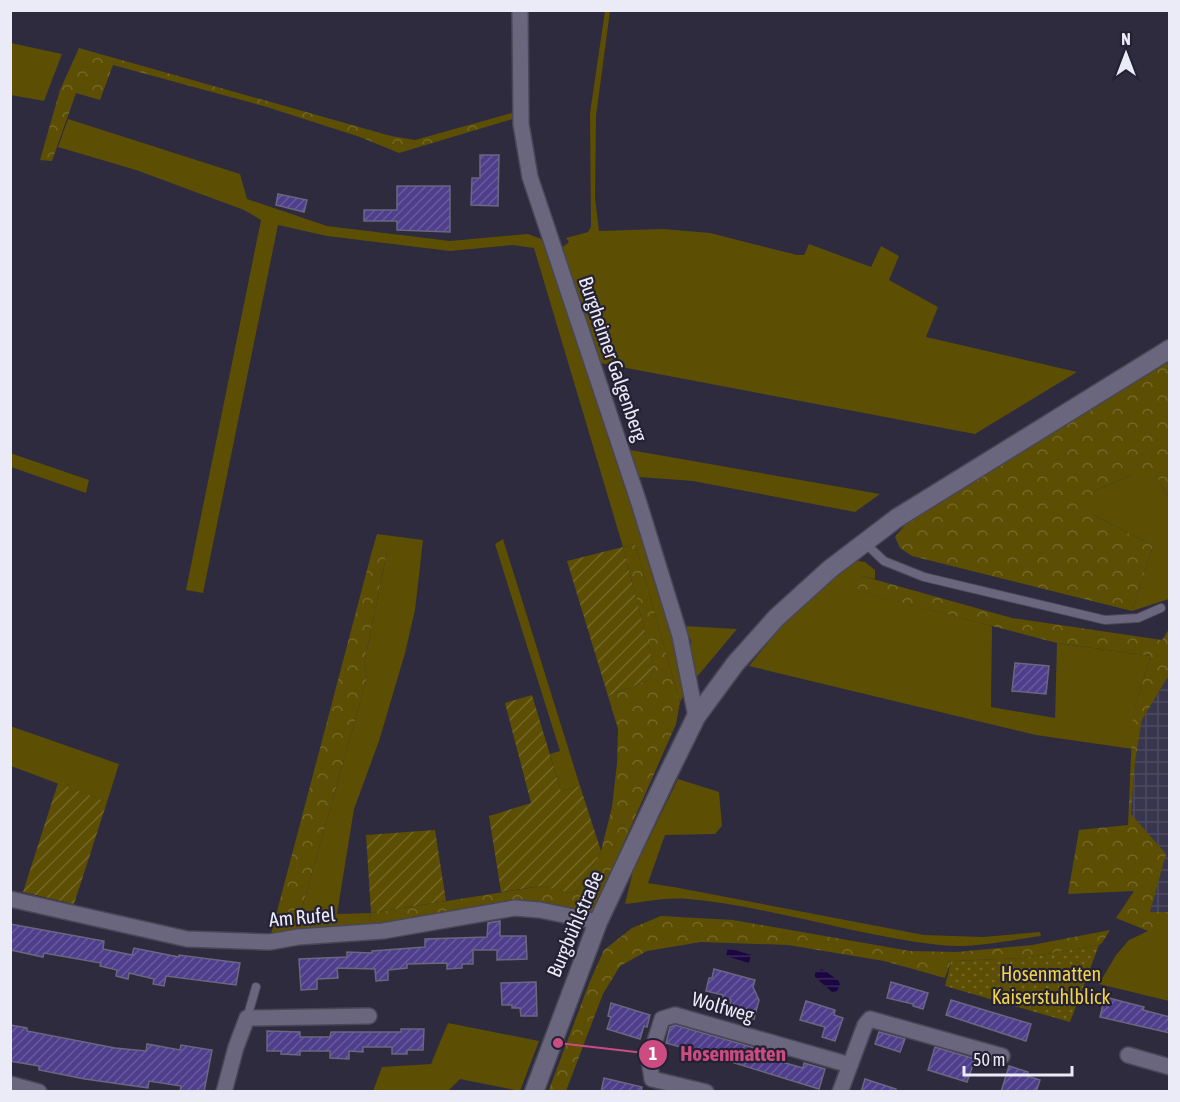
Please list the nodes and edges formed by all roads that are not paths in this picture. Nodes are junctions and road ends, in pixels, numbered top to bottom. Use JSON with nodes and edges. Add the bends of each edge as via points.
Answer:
{"nodes":[{"id":1,"x":520,"y":10,"type":"edge"},
{"id":2,"x":1170,"y":349,"type":"edge"},
{"id":3,"x":864,"y":543,"type":"junction"},
{"id":4,"x":1161,"y":608,"type":"dead end"},
{"id":5,"x":696,"y":717,"type":"junction"},
{"id":6,"x":10,"y":899,"type":"edge"},
{"id":7,"x":598,"y":922,"type":"junction"},
{"id":8,"x":256,"y":987,"type":"dead end"},
{"id":9,"x":369,"y":1016,"type":"dead end"},
{"id":10,"x":247,"y":1018,"type":"junction"},
{"id":11,"x":1128,"y":1055,"type":"dead end"},
{"id":12,"x":1002,"y":1056,"type":"dead end"},
{"id":13,"x":850,"y":1065,"type":"junction"},
{"id":14,"x":1170,"y":1067,"type":"edge"},
{"id":15,"x":10,"y":1084,"type":"edge"},
{"id":16,"x":39,"y":1092,"type":"edge"},
{"id":17,"x":224,"y":1092,"type":"edge"},
{"id":18,"x":534,"y":1092,"type":"edge"},
{"id":19,"x":706,"y":1092,"type":"edge"},
{"id":20,"x":840,"y":1092,"type":"edge"}],
"edges":[{"from":1,"to":5,"type":"street","name":"Burgheimer Galgenberg","via":[[521,124],[530,177],[681,636]]},
{"from":2,"to":3,"type":"street","name":"Burgbühlstraße","via":[[897,518]]},
{"from":3,"to":4,"type":"lane","via":[[884,561],[924,577],[1105,620],[1138,618]]},
{"from":3,"to":5,"type":"street","name":"Burgbühlstraße","via":[[776,618]]},
{"from":5,"to":7,"type":"street","name":"Burgbühlstraße"},
{"from":6,"to":7,"type":"street","name":"Am Rufel","via":[[187,939],[270,942],[383,931],[515,908]]},
{"from":7,"to":18,"type":"street","name":"Burgbühlstraße"},
{"from":8,"to":10,"type":"lane"},
{"from":9,"to":10,"type":"street"},
{"from":10,"to":17,"type":"street"},
{"from":11,"to":14,"type":"street"},
{"from":12,"to":13,"type":"street","via":[[870,1018]]},
{"from":13,"to":19,"type":"street","name":"Wolfweg","via":[[675,1015],[662,1020],[649,1060],[652,1078]]},
{"from":13,"to":20,"type":"street"},
{"from":15,"to":16,"type":"street"}]}
